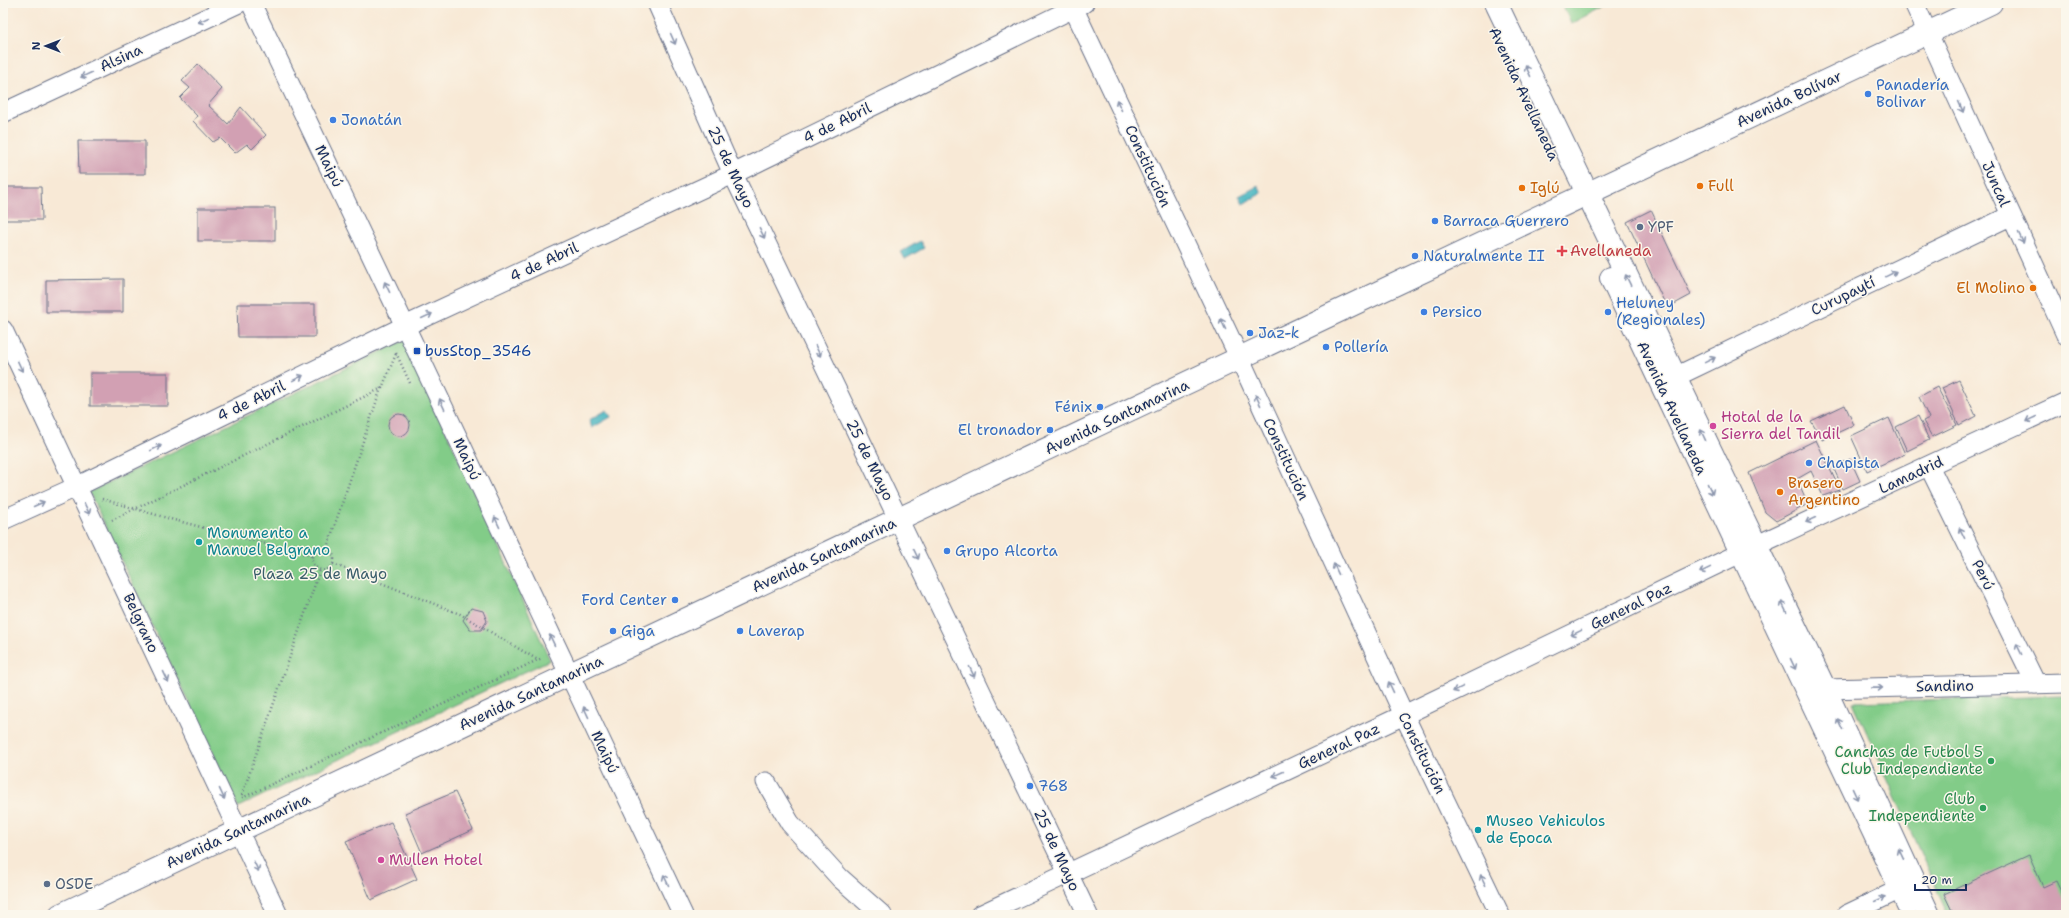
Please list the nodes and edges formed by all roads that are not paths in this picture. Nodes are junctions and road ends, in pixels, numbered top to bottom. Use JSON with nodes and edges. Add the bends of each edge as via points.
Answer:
{"nodes":[{"id":1,"x":239,"y":3,"type":"edge"},
{"id":2,"x":251,"y":3,"type":"edge"},
{"id":3,"x":657,"y":3,"type":"edge"},
{"id":4,"x":1481,"y":3,"type":"edge"},
{"id":5,"x":1496,"y":3,"type":"edge"},
{"id":6,"x":1914,"y":3,"type":"edge"},
{"id":7,"x":1991,"y":3,"type":"edge"},
{"id":8,"x":1076,"y":5,"type":"edge"},
{"id":9,"x":1928,"y":33,"type":"junction"},
{"id":10,"x":3,"y":113,"type":"edge"},
{"id":11,"x":733,"y":174,"type":"junction"},
{"id":12,"x":1581,"y":198,"type":"junction"},
{"id":13,"x":2010,"y":216,"type":"junction"},
{"id":14,"x":405,"y":326,"type":"junction"},
{"id":15,"x":3,"y":330,"type":"edge"},
{"id":16,"x":2066,"y":335,"type":"edge"},
{"id":17,"x":1240,"y":359,"type":"junction"},
{"id":18,"x":1675,"y":377,"type":"junction"},
{"id":19,"x":2066,"y":402,"type":"edge"},
{"id":20,"x":1929,"y":466,"type":"junction"},
{"id":21,"x":76,"y":487,"type":"junction"},
{"id":22,"x":899,"y":519,"type":"junction"},
{"id":23,"x":3,"y":520,"type":"edge"},
{"id":24,"x":1748,"y":550,"type":"junction"},
{"id":25,"x":569,"y":675,"type":"junction"},
{"id":26,"x":2036,"y":684,"type":"junction"},
{"id":27,"x":2066,"y":684,"type":"edge"},
{"id":28,"x":1824,"y":689,"type":"junction"},
{"id":29,"x":1404,"y":715,"type":"junction"},
{"id":30,"x":766,"y":782,"type":"dead end"},
{"id":31,"x":239,"y":830,"type":"junction"},
{"id":32,"x":1068,"y":873,"type":"junction"},
{"id":33,"x":1907,"y":886,"type":"junction"},
{"id":34,"x":60,"y":915,"type":"edge"},
{"id":35,"x":278,"y":915,"type":"edge"},
{"id":36,"x":683,"y":915,"type":"edge"},
{"id":37,"x":882,"y":915,"type":"edge"},
{"id":38,"x":980,"y":915,"type":"edge"},
{"id":39,"x":1088,"y":915,"type":"edge"},
{"id":40,"x":1500,"y":915,"type":"edge"},
{"id":41,"x":1846,"y":915,"type":"edge"},
{"id":42,"x":1913,"y":915,"type":"edge"},
{"id":43,"x":1929,"y":915,"type":"edge"}],
"edges":[{"from":1,"to":10,"type":"street","name":"Alsina","one_way":true},
{"from":14,"to":2,"type":"street","name":"Maipú","one_way":true},
{"from":3,"to":11,"type":"street","name":"25 de Mayo","one_way":true},
{"from":4,"to":12,"type":"main road","name":"Avenida Avellaneda"},
{"from":12,"to":5,"type":"main road","name":"Avenida Avellaneda","one_way":true},
{"from":6,"to":9,"type":"street","name":"Juncal"},
{"from":7,"to":9,"type":"main road","name":"Avenida Bolívar"},
{"from":8,"to":11,"type":"street","name":"4 de Abril"},
{"from":17,"to":8,"type":"street","name":"Constitución","one_way":true},
{"from":9,"to":12,"type":"main road","name":"Avenida Bolívar"},
{"from":9,"to":13,"type":"street","name":"Juncal","one_way":true},
{"from":14,"to":11,"type":"street","name":"4 de Abril","one_way":true},
{"from":11,"to":22,"type":"street","name":"25 de Mayo","one_way":true},
{"from":12,"to":17,"type":"main road","name":"Avenida Santamarina"},
{"from":18,"to":12,"type":"main road","name":"Avenida Avellaneda","one_way":true},
{"from":12,"to":24,"type":"main road","name":"Avenida Avellaneda","one_way":true},
{"from":13,"to":16,"type":"street","name":"Juncal","one_way":true},
{"from":18,"to":13,"type":"street","name":"Curupaytí","one_way":true},
{"from":21,"to":14,"type":"street","name":"4 de Abril","one_way":true},
{"from":25,"to":14,"type":"street","name":"Maipú","one_way":true},
{"from":15,"to":21,"type":"street","name":"Belgrano","one_way":true},
{"from":17,"to":22,"type":"main road","name":"Avenida Santamarina"},
{"from":29,"to":17,"type":"street","name":"Constitución","one_way":true},
{"from":24,"to":18,"type":"main road","name":"Avenida Avellaneda","one_way":true},
{"from":19,"to":20,"type":"street","name":"Lamadrid","one_way":true},
{"from":20,"to":24,"type":"street","name":"Lamadrid","one_way":true},
{"from":26,"to":20,"type":"street","name":"Perú","one_way":true},
{"from":23,"to":21,"type":"street","name":"4 de Abril","one_way":true},
{"from":21,"to":31,"type":"street","name":"Belgrano","one_way":true},
{"from":22,"to":25,"type":"main road","name":"Avenida Santamarina"},
{"from":22,"to":32,"type":"street","name":"25 de Mayo","one_way":true},
{"from":28,"to":24,"type":"main road","name":"Avenida Avellaneda","one_way":true},
{"from":24,"to":29,"type":"street","name":"General Paz","one_way":true},
{"from":24,"to":33,"type":"main road","name":"Avenida Avellaneda","one_way":true},
{"from":25,"to":31,"type":"main road","name":"Avenida Santamarina"},
{"from":36,"to":25,"type":"street","name":"Maipú","one_way":true},
{"from":26,"to":27,"type":"street","name":"Sandino"},
{"from":28,"to":26,"type":"street","name":"Sandino","one_way":true},
{"from":33,"to":28,"type":"main road","name":"Avenida Avellaneda","one_way":true},
{"from":29,"to":32,"type":"street","name":"General Paz","one_way":true},
{"from":40,"to":29,"type":"street","name":"Constitución","one_way":true},
{"from":30,"to":37,"type":"street","via":[[790,823],[840,878]]},
{"from":31,"to":34,"type":"main road","name":"Avenida Santamarina"},
{"from":31,"to":35,"type":"street","name":"Belgrano","one_way":true},
{"from":32,"to":38,"type":"street","name":"General Paz"},
{"from":32,"to":39,"type":"street","name":"25 de Mayo"},
{"from":41,"to":33,"type":"street","one_way":true},
{"from":33,"to":42,"type":"main road","name":"Avenida Avellaneda"},
{"from":33,"to":43,"type":"main road","name":"Avenida Avellaneda"}]}
